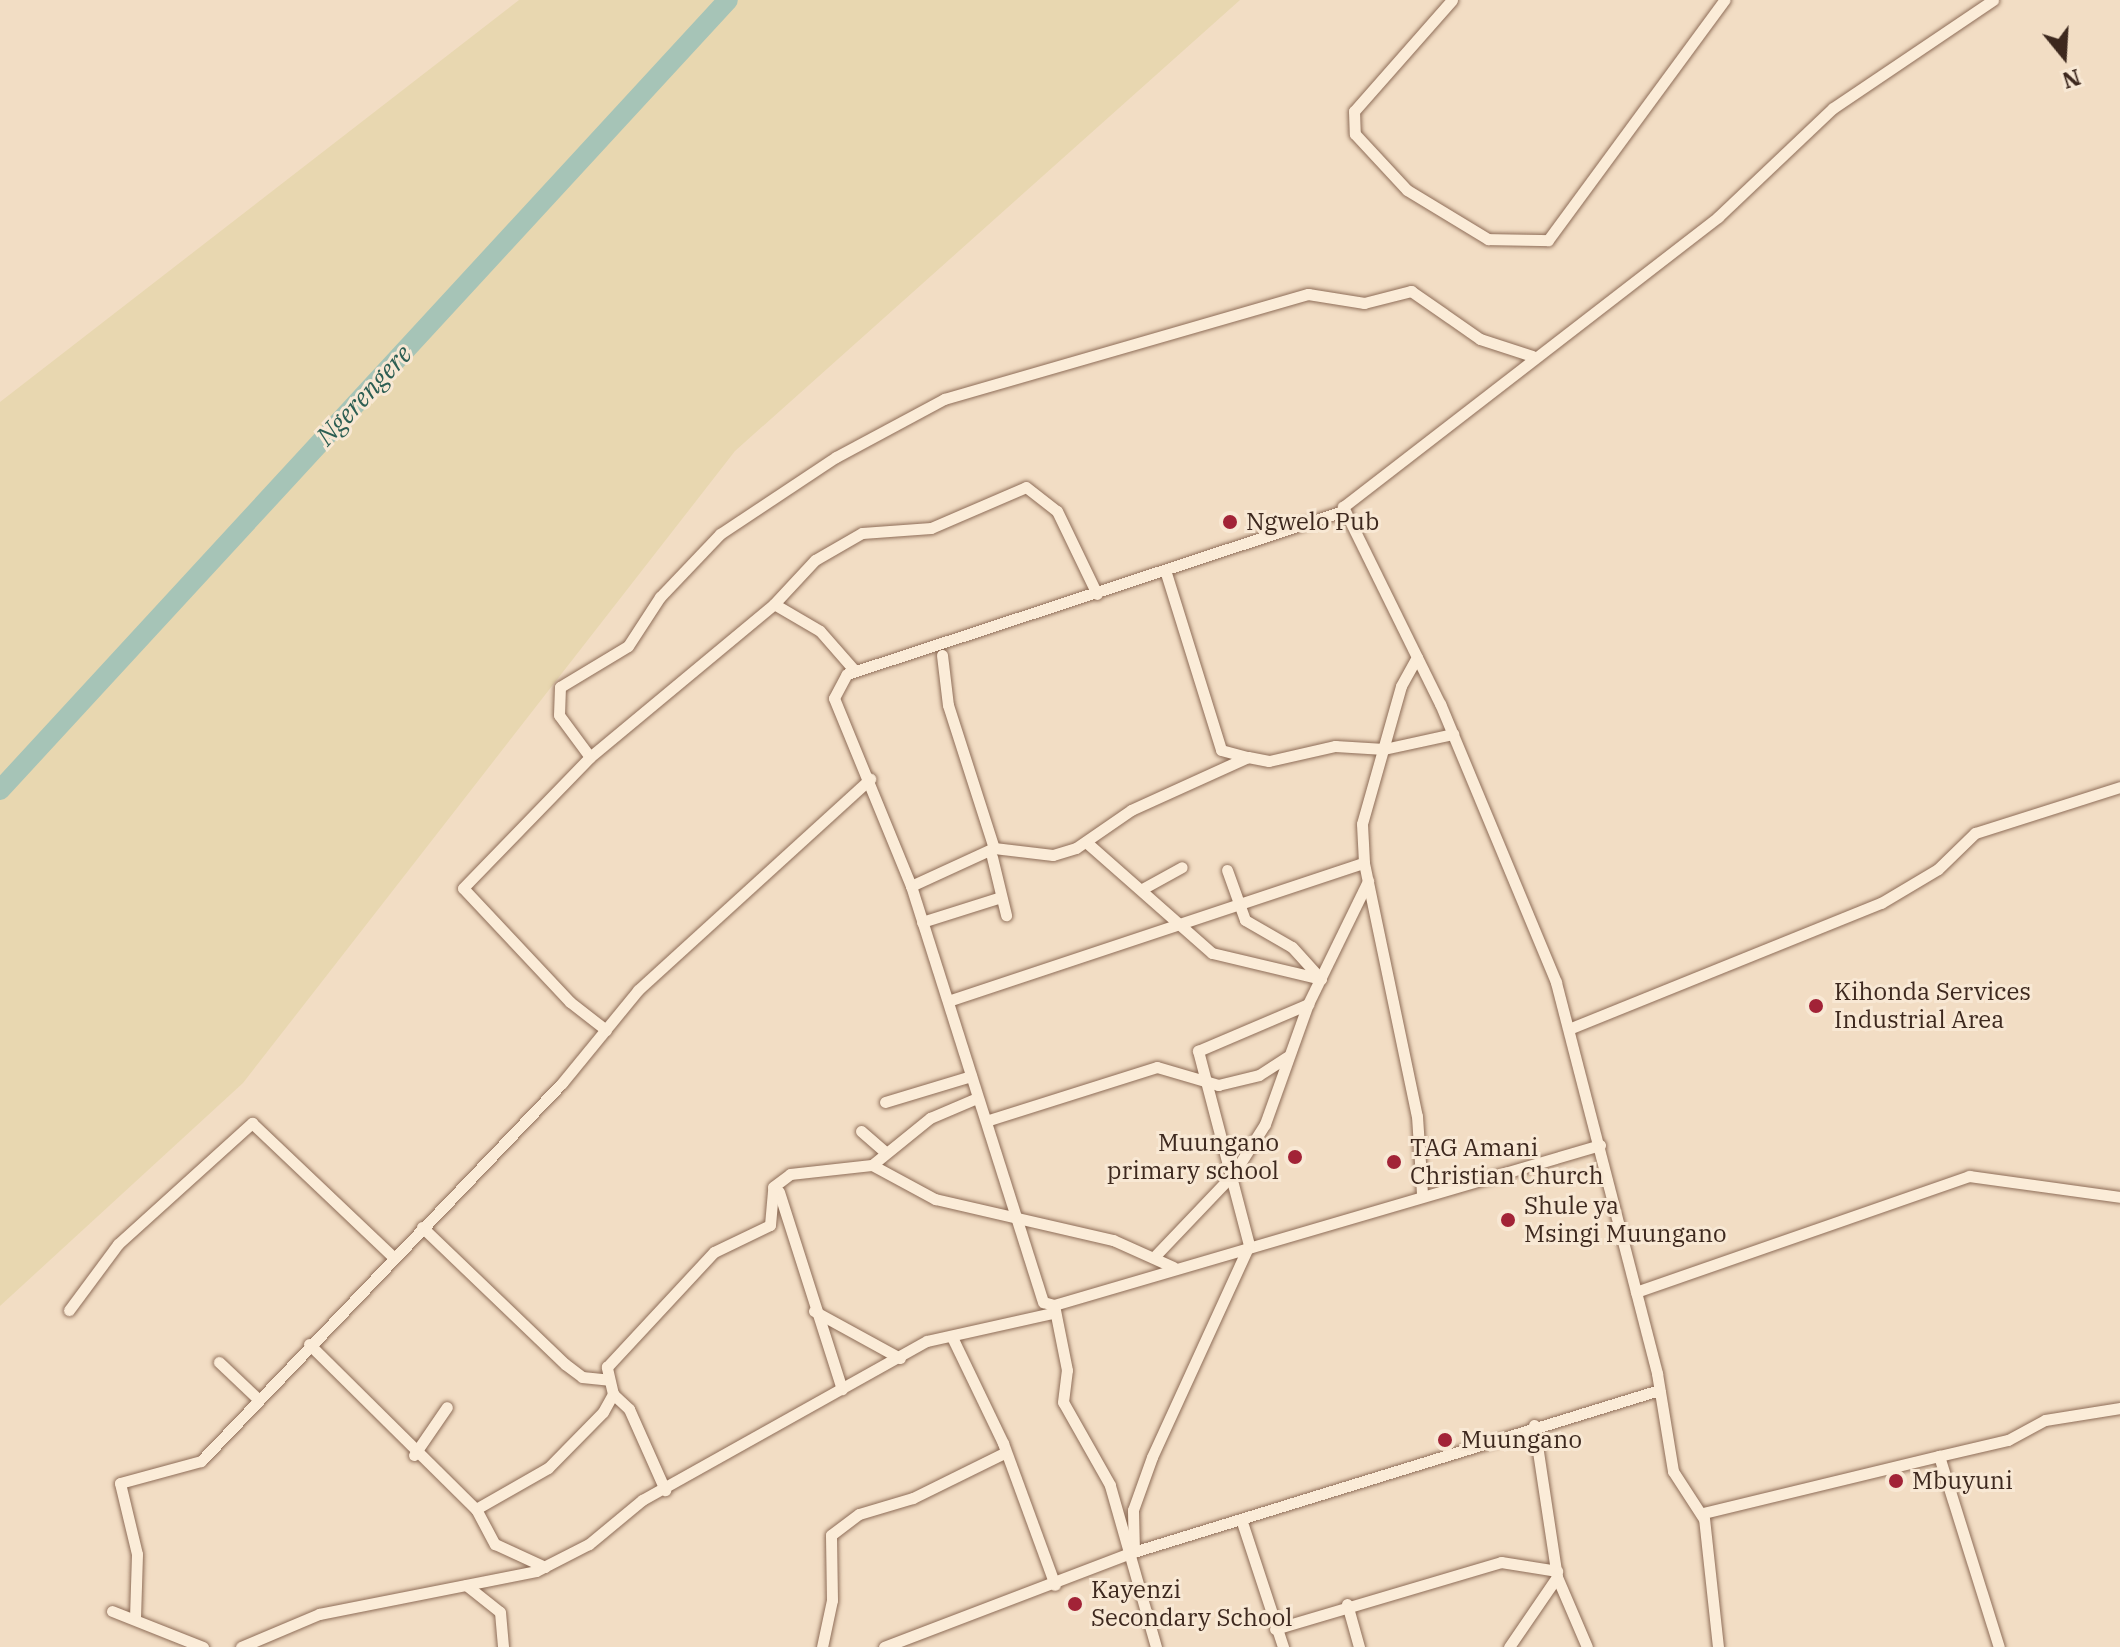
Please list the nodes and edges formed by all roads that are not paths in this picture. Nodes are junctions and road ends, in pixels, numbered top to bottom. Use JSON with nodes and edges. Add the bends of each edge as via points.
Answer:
{"nodes":[{"id":1,"x":1452,"y":0,"type":"edge"},
{"id":2,"x":1724,"y":0,"type":"edge"},
{"id":3,"x":1967,"y":0,"type":"edge"},
{"id":4,"x":1993,"y":0,"type":"edge"},
{"id":5,"x":1975,"y":13,"type":"junction"},
{"id":6,"x":1532,"y":356,"type":"junction"},
{"id":7,"x":1343,"y":511,"type":"junction"},
{"id":8,"x":1166,"y":573,"type":"junction"},
{"id":9,"x":1097,"y":594,"type":"junction"},
{"id":10,"x":774,"y":604,"type":"junction"},
{"id":11,"x":942,"y":655,"type":"dead end"},
{"id":12,"x":1417,"y":657,"type":"junction"},
{"id":13,"x":855,"y":671,"type":"junction"},
{"id":14,"x":1453,"y":734,"type":"junction"},
{"id":15,"x":1384,"y":749,"type":"junction"},
{"id":16,"x":590,"y":757,"type":"junction"},
{"id":17,"x":1248,"y":757,"type":"junction"},
{"id":18,"x":870,"y":779,"type":"junction"},
{"id":19,"x":2120,"y":787,"type":"edge"},
{"id":20,"x":1086,"y":842,"type":"junction"},
{"id":21,"x":993,"y":852,"type":"junction"},
{"id":22,"x":1364,"y":863,"type":"junction"},
{"id":23,"x":1182,"y":867,"type":"dead end"},
{"id":24,"x":1227,"y":870,"type":"dead end"},
{"id":25,"x":1368,"y":880,"type":"junction"},
{"id":26,"x":911,"y":886,"type":"junction"},
{"id":27,"x":1144,"y":888,"type":"junction"},
{"id":28,"x":1001,"y":897,"type":"junction"},
{"id":29,"x":1239,"y":907,"type":"junction"},
{"id":30,"x":1006,"y":915,"type":"dead end"},
{"id":31,"x":922,"y":922,"type":"junction"},
{"id":32,"x":1181,"y":925,"type":"junction"},
{"id":33,"x":1321,"y":979,"type":"junction"},
{"id":34,"x":948,"y":1001,"type":"junction"},
{"id":35,"x":1308,"y":1004,"type":"junction"},
{"id":36,"x":1571,"y":1028,"type":"junction"},
{"id":37,"x":606,"y":1030,"type":"junction"},
{"id":38,"x":1287,"y":1056,"type":"junction"},
{"id":39,"x":971,"y":1076,"type":"junction"},
{"id":40,"x":1205,"y":1085,"type":"junction"},
{"id":41,"x":977,"y":1098,"type":"junction"},
{"id":42,"x":885,"y":1102,"type":"dead end"},
{"id":43,"x":989,"y":1120,"type":"junction"},
{"id":44,"x":861,"y":1131,"type":"dead end"},
{"id":45,"x":1600,"y":1145,"type":"junction"},
{"id":46,"x":885,"y":1152,"type":"junction"},
{"id":47,"x":872,"y":1165,"type":"junction"},
{"id":48,"x":1234,"y":1173,"type":"junction"},
{"id":49,"x":777,"y":1184,"type":"junction"},
{"id":50,"x":1422,"y":1194,"type":"junction"},
{"id":51,"x":2120,"y":1197,"type":"edge"},
{"id":52,"x":1017,"y":1219,"type":"junction"},
{"id":53,"x":422,"y":1227,"type":"junction"},
{"id":54,"x":1249,"y":1245,"type":"junction"},
{"id":55,"x":1155,"y":1256,"type":"junction"},
{"id":56,"x":393,"y":1257,"type":"junction"},
{"id":57,"x":1173,"y":1267,"type":"junction"},
{"id":58,"x":1636,"y":1292,"type":"junction"},
{"id":59,"x":1053,"y":1309,"type":"junction"},
{"id":60,"x":69,"y":1310,"type":"dead end"},
{"id":61,"x":814,"y":1311,"type":"junction"},
{"id":62,"x":952,"y":1337,"type":"junction"},
{"id":63,"x":309,"y":1344,"type":"junction"},
{"id":64,"x":900,"y":1358,"type":"junction"},
{"id":65,"x":219,"y":1362,"type":"dead end"},
{"id":66,"x":609,"y":1380,"type":"junction"},
{"id":67,"x":842,"y":1389,"type":"junction"},
{"id":68,"x":1659,"y":1390,"type":"junction"},
{"id":69,"x":613,"y":1394,"type":"junction"},
{"id":70,"x":258,"y":1399,"type":"junction"},
{"id":71,"x":447,"y":1407,"type":"dead end"},
{"id":72,"x":2120,"y":1408,"type":"edge"},
{"id":73,"x":1534,"y":1425,"type":"junction"},
{"id":74,"x":1002,"y":1454,"type":"junction"},
{"id":75,"x":414,"y":1455,"type":"junction"},
{"id":76,"x":1939,"y":1456,"type":"junction"},
{"id":77,"x":665,"y":1490,"type":"junction"},
{"id":78,"x":476,"y":1509,"type":"junction"},
{"id":79,"x":1703,"y":1513,"type":"junction"},
{"id":80,"x":1241,"y":1519,"type":"junction"},
{"id":81,"x":1130,"y":1553,"type":"junction"},
{"id":82,"x":545,"y":1567,"type":"junction"},
{"id":83,"x":1557,"y":1574,"type":"junction"},
{"id":84,"x":466,"y":1585,"type":"junction"},
{"id":85,"x":1055,"y":1585,"type":"junction"},
{"id":86,"x":1347,"y":1604,"type":"junction"},
{"id":87,"x":112,"y":1611,"type":"dead end"},
{"id":88,"x":135,"y":1618,"type":"junction"},
{"id":89,"x":147,"y":1629,"type":"junction"},
{"id":90,"x":1275,"y":1629,"type":"junction"},
{"id":91,"x":159,"y":1647,"type":"edge"},
{"id":92,"x":203,"y":1647,"type":"edge"},
{"id":93,"x":241,"y":1647,"type":"edge"},
{"id":94,"x":503,"y":1647,"type":"edge"},
{"id":95,"x":822,"y":1647,"type":"edge"},
{"id":96,"x":884,"y":1647,"type":"edge"},
{"id":97,"x":1156,"y":1647,"type":"edge"},
{"id":98,"x":1283,"y":1647,"type":"edge"},
{"id":99,"x":1359,"y":1647,"type":"edge"},
{"id":100,"x":1509,"y":1647,"type":"edge"},
{"id":101,"x":1587,"y":1647,"type":"edge"},
{"id":102,"x":1718,"y":1647,"type":"edge"},
{"id":103,"x":1999,"y":1647,"type":"edge"}],
"edges":[{"from":1,"to":2,"type":"street","via":[[1354,111],[1355,134],[1407,190],[1488,239],[1533,240],[1548,240]]},
{"from":3,"to":5,"type":"street"},
{"from":4,"to":5,"type":"street"},
{"from":5,"to":6,"type":"street","via":[[1833,108],[1718,217]]},
{"from":6,"to":7,"type":"street","via":[[1376,475]]},
{"from":6,"to":16,"type":"street","via":[[1480,339],[1411,291],[1364,303],[1308,294],[944,399],[836,457],[720,534],[660,597],[628,646],[560,687],[559,715]]},
{"from":7,"to":8,"type":"street"},
{"from":7,"to":12,"type":"street"},
{"from":8,"to":9,"type":"street"},
{"from":8,"to":17,"type":"street","via":[[1221,750]]},
{"from":9,"to":10,"type":"street","via":[[1057,511],[1026,487],[931,528],[862,533],[815,560]]},
{"from":9,"to":13,"type":"street"},
{"from":10,"to":13,"type":"street","via":[[820,631]]},
{"from":10,"to":16,"type":"street"},
{"from":11,"to":21,"type":"street","via":[[948,705]]},
{"from":12,"to":14,"type":"street"},
{"from":12,"to":15,"type":"street"},
{"from":13,"to":18,"type":"street","via":[[837,683],[836,709]]},
{"from":14,"to":15,"type":"street"},
{"from":14,"to":36,"type":"street"},
{"from":15,"to":17,"type":"street","via":[[1335,746],[1269,761]]},
{"from":15,"to":22,"type":"street","via":[[1362,824]]},
{"from":16,"to":37,"type":"street","via":[[463,888],[570,1002]]},
{"from":17,"to":20,"type":"street","via":[[1131,810]]},
{"from":18,"to":26,"type":"street"},
{"from":18,"to":37,"type":"street","via":[[717,911]]},
{"from":19,"to":36,"type":"street","via":[[1975,833],[1938,869],[1881,903]]},
{"from":20,"to":21,"type":"street","via":[[1053,855]]},
{"from":20,"to":27,"type":"street"},
{"from":21,"to":26,"type":"street"},
{"from":21,"to":28,"type":"street"},
{"from":22,"to":25,"type":"street"},
{"from":22,"to":29,"type":"street"},
{"from":23,"to":27,"type":"street"},
{"from":24,"to":29,"type":"street"},
{"from":25,"to":33,"type":"street"},
{"from":25,"to":50,"type":"street","via":[[1403,1034]]},
{"from":26,"to":31,"type":"street"},
{"from":27,"to":32,"type":"street","via":[[1155,909]]},
{"from":28,"to":30,"type":"street"},
{"from":28,"to":31,"type":"street"},
{"from":29,"to":32,"type":"street"},
{"from":29,"to":33,"type":"street"},
{"from":31,"to":34,"type":"street"},
{"from":32,"to":33,"type":"street","via":[[1212,953]]},
{"from":32,"to":34,"type":"street"},
{"from":33,"to":35,"type":"street"},
{"from":34,"to":39,"type":"street"},
{"from":35,"to":38,"type":"street"},
{"from":35,"to":40,"type":"street","via":[[1198,1051]]},
{"from":36,"to":45,"type":"street"},
{"from":37,"to":53,"type":"street"},
{"from":38,"to":40,"type":"street","via":[[1259,1075]]},
{"from":38,"to":48,"type":"street","via":[[1265,1124]]},
{"from":39,"to":41,"type":"street"},
{"from":39,"to":42,"type":"street"},
{"from":40,"to":43,"type":"street","via":[[1157,1067]]},
{"from":40,"to":48,"type":"street"},
{"from":41,"to":43,"type":"street"},
{"from":41,"to":46,"type":"street","via":[[930,1118]]},
{"from":43,"to":52,"type":"street"},
{"from":44,"to":46,"type":"street"},
{"from":45,"to":50,"type":"street"},
{"from":45,"to":58,"type":"street"},
{"from":46,"to":47,"type":"street"},
{"from":47,"to":49,"type":"street","via":[[817,1166]]},
{"from":47,"to":52,"type":"street","via":[[935,1199]]},
{"from":48,"to":54,"type":"street"},
{"from":48,"to":55,"type":"street"},
{"from":49,"to":61,"type":"street"},
{"from":49,"to":66,"type":"street","via":[[770,1225],[714,1252],[607,1367]]},
{"from":50,"to":54,"type":"street"},
{"from":51,"to":58,"type":"street","via":[[1969,1176]]},
{"from":52,"to":55,"type":"street"},
{"from":52,"to":59,"type":"street","via":[[1043,1302]]},
{"from":53,"to":56,"type":"street"},
{"from":53,"to":66,"type":"street","via":[[565,1364],[582,1377]]},
{"from":54,"to":57,"type":"street"},
{"from":54,"to":81,"type":"street","via":[[1152,1457],[1133,1510]]},
{"from":55,"to":57,"type":"street"},
{"from":56,"to":60,"type":"street","via":[[252,1123],[118,1244]]},
{"from":56,"to":63,"type":"street"},
{"from":57,"to":59,"type":"street"},
{"from":58,"to":68,"type":"street"},
{"from":59,"to":62,"type":"street"},
{"from":59,"to":81,"type":"street","via":[[1067,1370],[1063,1402],[1110,1485]]},
{"from":61,"to":64,"type":"street"},
{"from":61,"to":67,"type":"street"},
{"from":62,"to":64,"type":"street"},
{"from":62,"to":74,"type":"street","via":[[1003,1443]]},
{"from":63,"to":70,"type":"street"},
{"from":63,"to":75,"type":"street"},
{"from":64,"to":67,"type":"street"},
{"from":65,"to":70,"type":"street"},
{"from":66,"to":69,"type":"street"},
{"from":67,"to":77,"type":"street"},
{"from":68,"to":73,"type":"street"},
{"from":68,"to":79,"type":"street","via":[[1676,1481]]},
{"from":69,"to":77,"type":"street","via":[[629,1409]]},
{"from":69,"to":78,"type":"street","via":[[548,1468]]},
{"from":70,"to":88,"type":"street","via":[[201,1461],[120,1483],[137,1554]]},
{"from":71,"to":75,"type":"street"},
{"from":72,"to":76,"type":"street","via":[[2045,1420],[2008,1440]]},
{"from":73,"to":80,"type":"street"},
{"from":73,"to":83,"type":"street"},
{"from":74,"to":85,"type":"street"},
{"from":74,"to":95,"type":"street","via":[[913,1498],[859,1514],[831,1535],[832,1600]]},
{"from":75,"to":78,"type":"street"},
{"from":76,"to":79,"type":"street"},
{"from":76,"to":103,"type":"street"},
{"from":77,"to":82,"type":"street"},
{"from":78,"to":82,"type":"street","via":[[495,1544]]},
{"from":79,"to":102,"type":"street"},
{"from":80,"to":81,"type":"street"},
{"from":80,"to":90,"type":"street"},
{"from":81,"to":85,"type":"street"},
{"from":81,"to":97,"type":"street"},
{"from":82,"to":84,"type":"street"},
{"from":83,"to":86,"type":"street","via":[[1501,1562]]},
{"from":83,"to":100,"type":"street"},
{"from":83,"to":101,"type":"street"},
{"from":84,"to":93,"type":"street","via":[[319,1614]]},
{"from":84,"to":94,"type":"street","via":[[473,1598],[500,1612]]},
{"from":85,"to":96,"type":"street"},
{"from":86,"to":90,"type":"street"},
{"from":86,"to":99,"type":"street"},
{"from":87,"to":88,"type":"street"},
{"from":88,"to":89,"type":"street"},
{"from":89,"to":91,"type":"street"},
{"from":89,"to":92,"type":"street"},
{"from":90,"to":98,"type":"street"}]}
